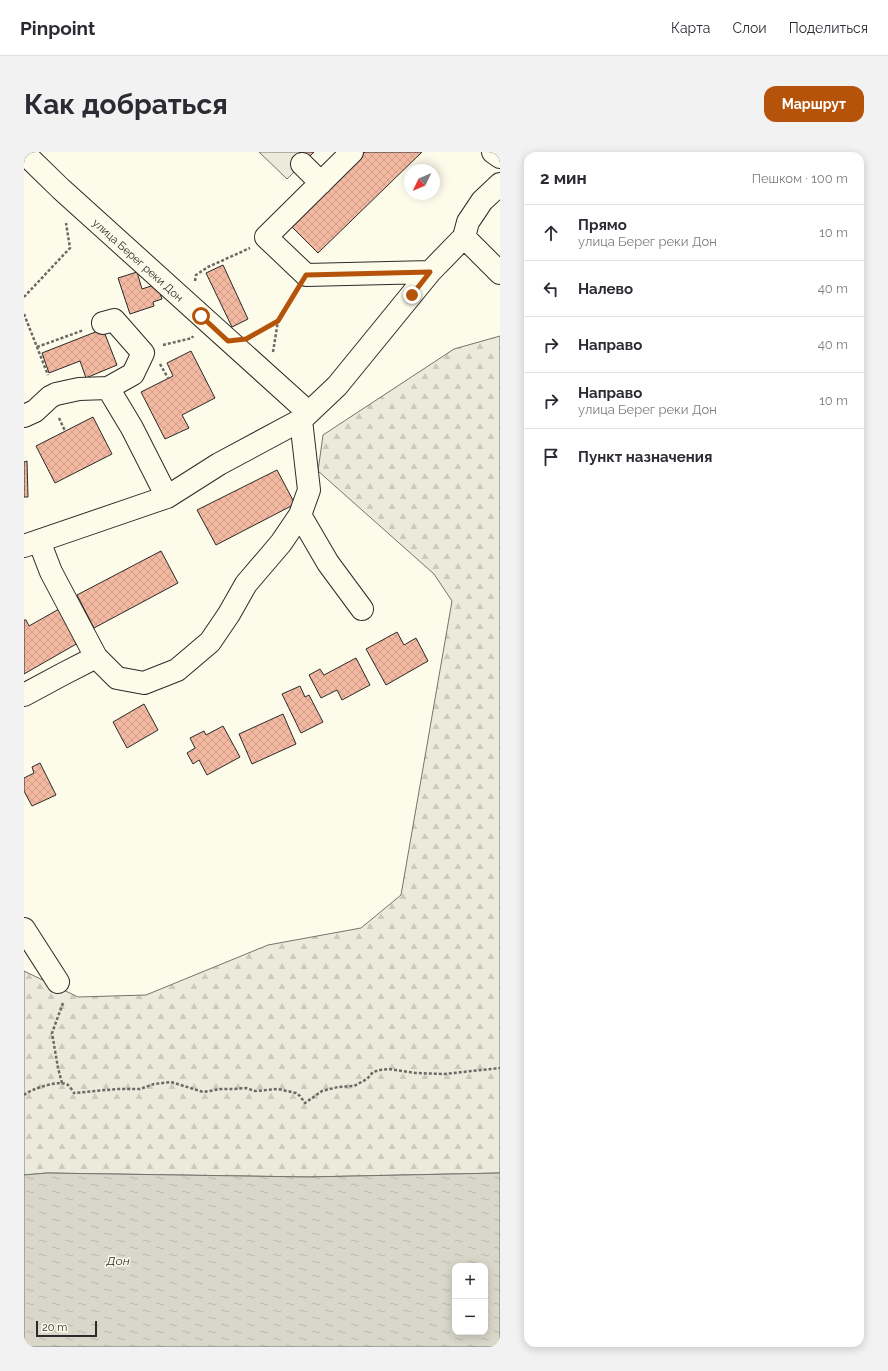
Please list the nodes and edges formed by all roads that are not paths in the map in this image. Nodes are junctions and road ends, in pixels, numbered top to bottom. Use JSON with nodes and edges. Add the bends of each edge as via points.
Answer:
{"nodes":[{"id":1,"x":352,"y":152,"type":"edge"},
{"id":2,"x":493,"y":152,"type":"edge"},
{"id":3,"x":33,"y":157,"type":"edge"},
{"id":4,"x":500,"y":157,"type":"edge"},
{"id":5,"x":302,"y":164,"type":"dead end"},
{"id":6,"x":321,"y":183,"type":"junction"},
{"id":7,"x":500,"y":184,"type":"edge"},
{"id":8,"x":464,"y":237,"type":"junction"},
{"id":9,"x":430,"y":272,"type":"junction"},
{"id":10,"x":500,"y":274,"type":"edge"},
{"id":11,"x":103,"y":323,"type":"road end"},
{"id":12,"x":108,"y":388,"type":"junction"},
{"id":13,"x":24,"y":416,"type":"edge"},
{"id":14,"x":304,"y":416,"type":"junction"},
{"id":15,"x":167,"y":497,"type":"junction"},
{"id":16,"x":300,"y":515,"type":"junction"},
{"id":17,"x":28,"y":545,"type":"edge"},
{"id":18,"x":362,"y":609,"type":"dead end"},
{"id":19,"x":96,"y":658,"type":"junction"},
{"id":20,"x":24,"y":696,"type":"edge"},
{"id":21,"x":24,"y":929,"type":"edge"},
{"id":22,"x":58,"y":982,"type":"road end"}],
"edges":[{"from":1,"to":6,"type":"street"},
{"from":2,"to":4,"type":"street"},
{"from":3,"to":14,"type":"street","name":"улица Берег реки Дон","via":[[61,189],[268,378]]},
{"from":5,"to":6,"type":"street"},
{"from":6,"to":9,"type":"street","via":[[266,237],[306,275]]},
{"from":7,"to":8,"type":"street","via":[[482,201],[468,222]]},
{"from":8,"to":9,"type":"street"},
{"from":8,"to":10,"type":"street"},
{"from":9,"to":14,"type":"street","via":[[337,386]]},
{"from":11,"to":12,"type":"street","via":[[114,320],[143,353],[134,374]]},
{"from":12,"to":13,"type":"street","via":[[79,389],[56,394],[35,411]]},
{"from":12,"to":15,"type":"street","via":[[132,428]]},
{"from":14,"to":15,"type":"street"},
{"from":14,"to":16,"type":"street","via":[[309,490]]},
{"from":15,"to":17,"type":"street"},
{"from":16,"to":18,"type":"street","via":[[328,563]]},
{"from":16,"to":19,"type":"street","via":[[281,543],[246,584],[210,642],[176,670],[144,683],[137,682],[117,678]]},
{"from":17,"to":19,"type":"street","via":[[51,572]]},
{"from":19,"to":20,"type":"street"},
{"from":21,"to":22,"type":"street"}]}
